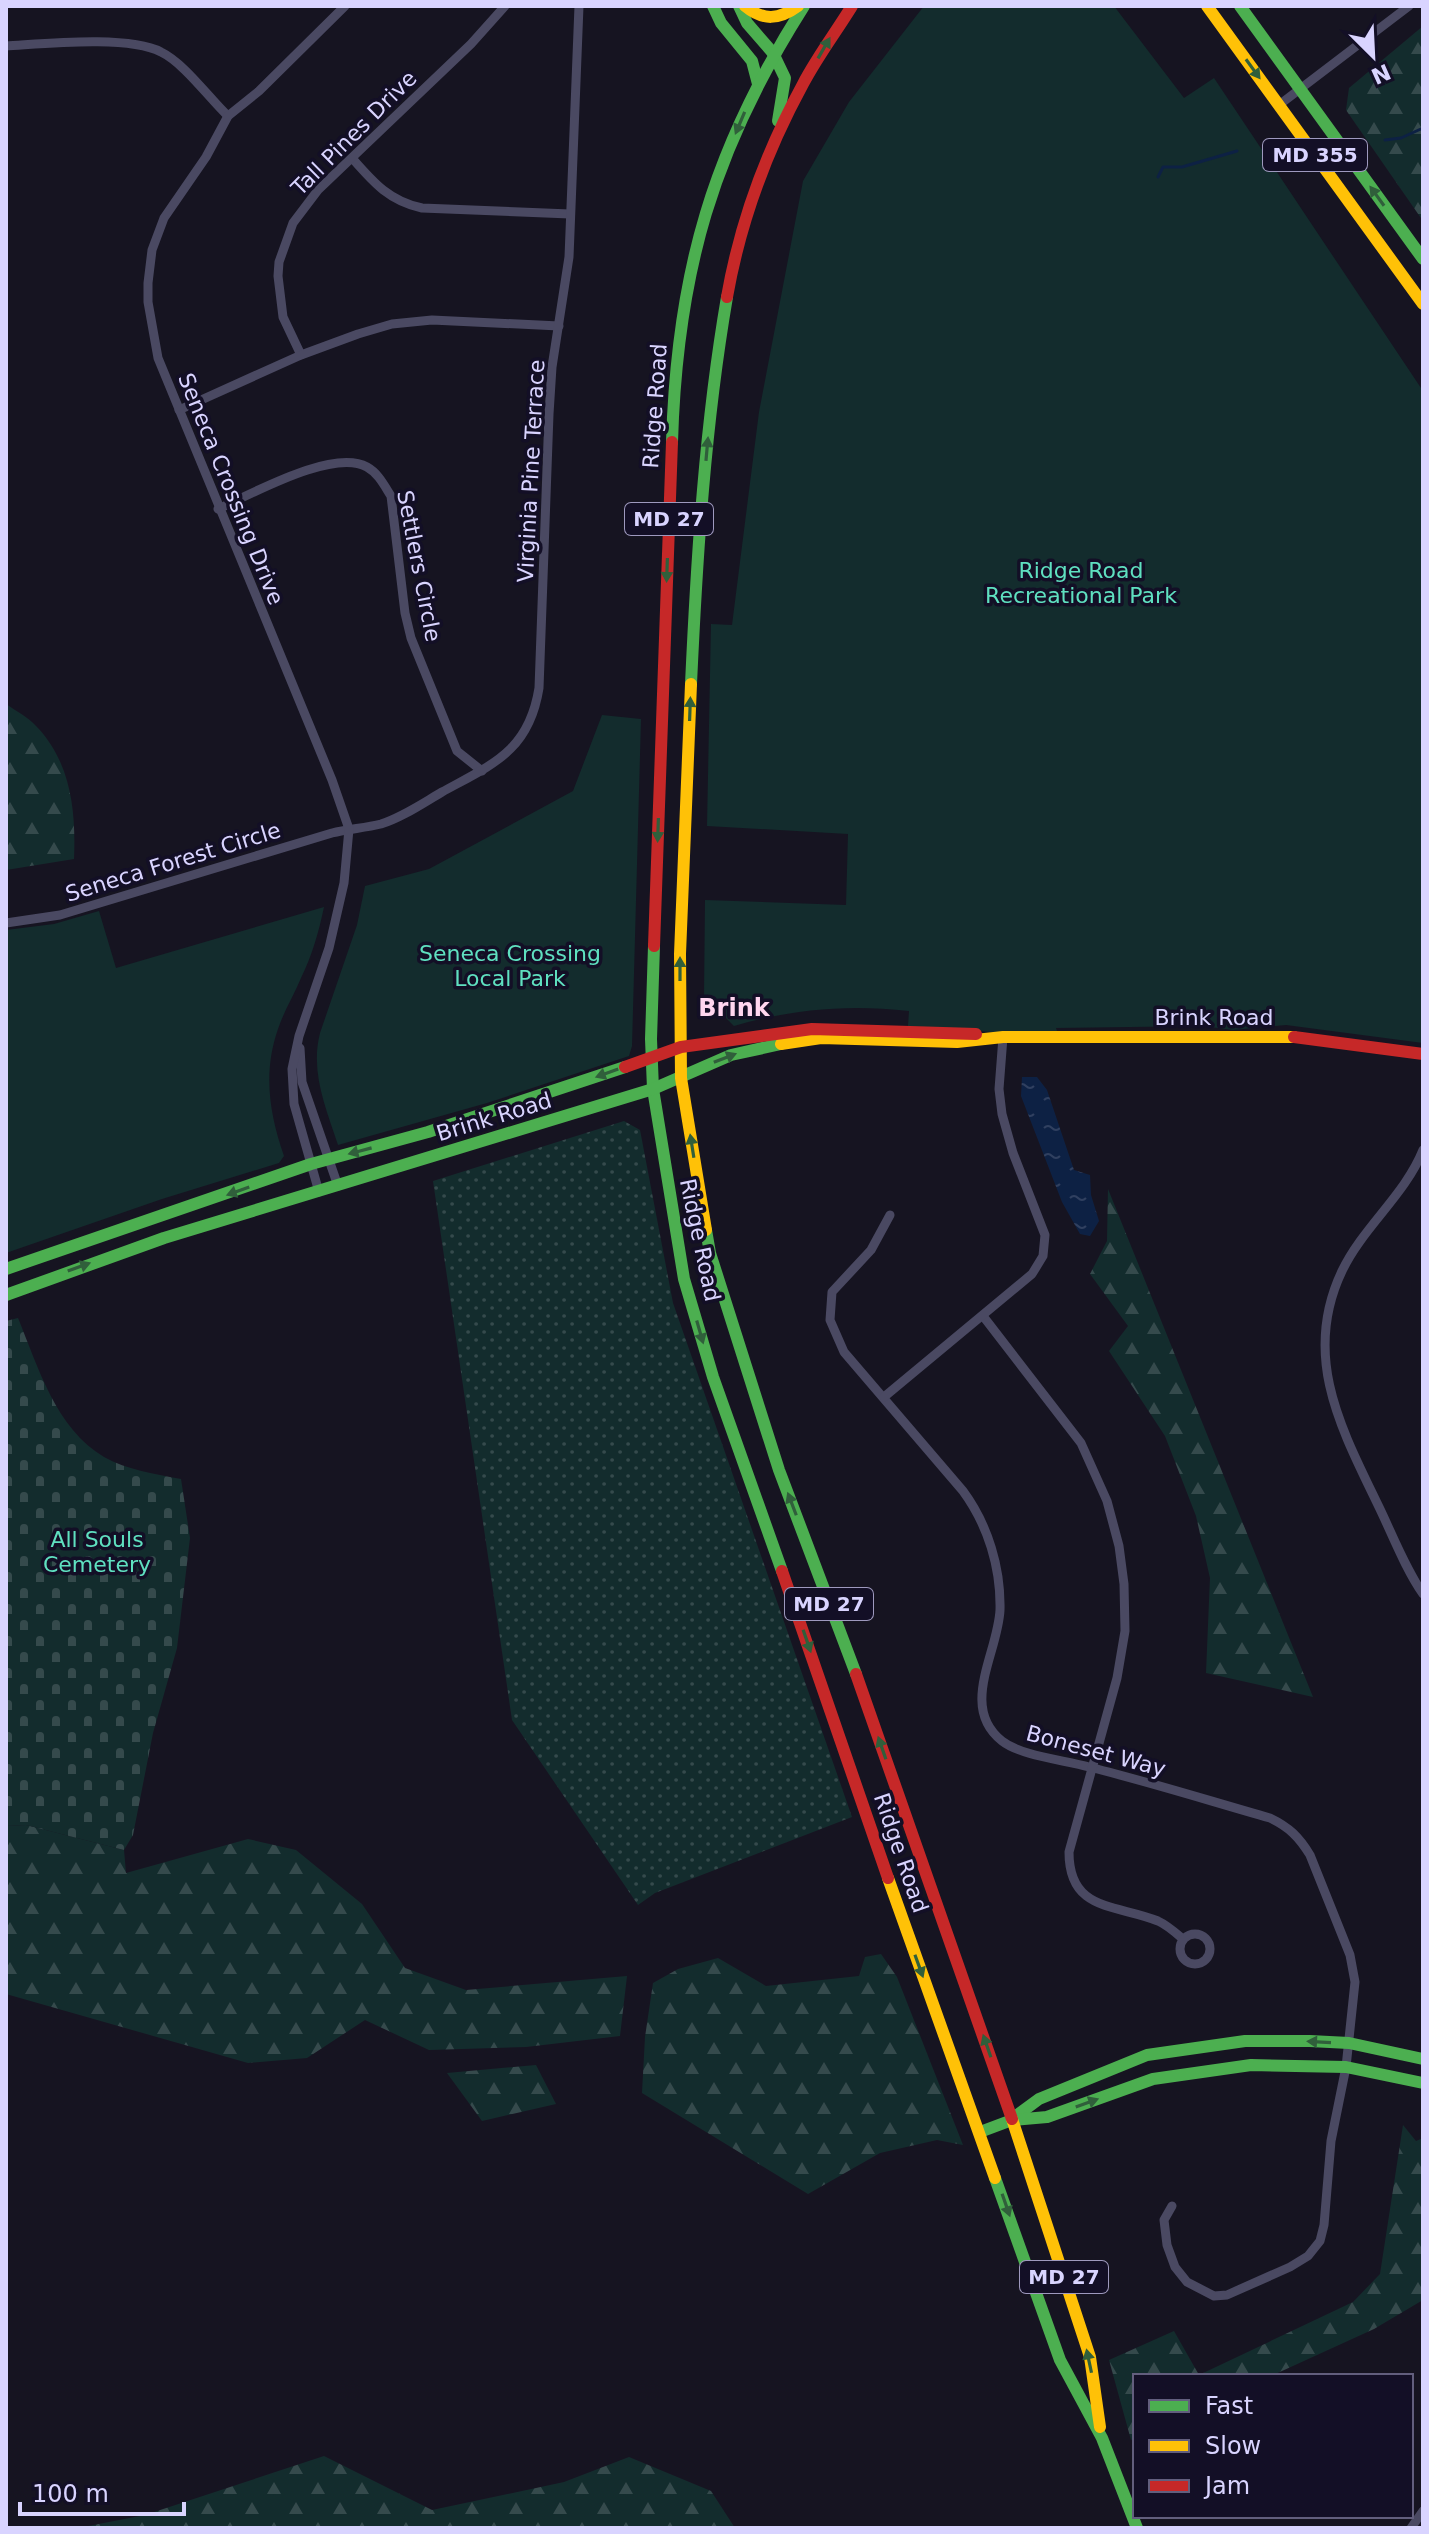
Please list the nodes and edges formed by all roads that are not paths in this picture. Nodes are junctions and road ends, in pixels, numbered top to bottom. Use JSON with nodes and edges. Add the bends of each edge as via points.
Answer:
{"nodes":[{"id":1,"x":345,"y":6,"type":"edge"},
{"id":2,"x":505,"y":6,"type":"edge"},
{"id":3,"x":579,"y":6,"type":"edge"},
{"id":4,"x":713,"y":6,"type":"edge"},
{"id":5,"x":739,"y":6,"type":"edge"},
{"id":6,"x":745,"y":6,"type":"edge"},
{"id":7,"x":801,"y":6,"type":"edge"},
{"id":8,"x":852,"y":6,"type":"edge"},
{"id":9,"x":1207,"y":6,"type":"edge"},
{"id":10,"x":1240,"y":6,"type":"edge"},
{"id":11,"x":1409,"y":6,"type":"edge"},
{"id":12,"x":6,"y":46,"type":"edge"},
{"id":13,"x":773,"y":53,"type":"junction"},
{"id":14,"x":758,"y":84,"type":"junction"},
{"id":15,"x":1300,"y":90,"type":"junction"},
{"id":16,"x":1279,"y":105,"type":"junction"},
{"id":17,"x":228,"y":116,"type":"junction"},
{"id":18,"x":774,"y":142,"type":"junction"},
{"id":19,"x":352,"y":158,"type":"junction"},
{"id":20,"x":570,"y":214,"type":"junction"},
{"id":21,"x":1423,"y":259,"type":"edge"},
{"id":22,"x":1423,"y":304,"type":"edge"},
{"id":23,"x":559,"y":326,"type":"junction"},
{"id":24,"x":301,"y":355,"type":"junction"},
{"id":25,"x":179,"y":410,"type":"junction"},
{"id":26,"x":218,"y":509,"type":"junction"},
{"id":27,"x":482,"y":771,"type":"junction"},
{"id":28,"x":349,"y":829,"type":"junction"},
{"id":29,"x":6,"y":923,"type":"edge"},
{"id":30,"x":299,"y":1036,"type":"junction"},
{"id":31,"x":1003,"y":1037,"type":"junction"},
{"id":32,"x":681,"y":1047,"type":"junction"},
{"id":33,"x":1423,"y":1054,"type":"edge"},
{"id":34,"x":651,"y":1057,"type":"junction"},
{"id":35,"x":681,"y":1078,"type":"junction"},
{"id":36,"x":653,"y":1089,"type":"junction"},
{"id":37,"x":1423,"y":1150,"type":"edge"},
{"id":38,"x":329,"y":1159,"type":"junction"},
{"id":39,"x":311,"y":1164,"type":"junction"},
{"id":40,"x":338,"y":1186,"type":"junction"},
{"id":41,"x":319,"y":1192,"type":"junction"},
{"id":42,"x":890,"y":1215,"type":"dead end"},
{"id":43,"x":6,"y":1269,"type":"edge"},
{"id":44,"x":6,"y":1295,"type":"edge"},
{"id":45,"x":983,"y":1316,"type":"junction"},
{"id":46,"x":884,"y":1397,"type":"junction"},
{"id":47,"x":1423,"y":1594,"type":"edge"},
{"id":48,"x":1091,"y":1767,"type":"junction"},
{"id":49,"x":1183,"y":1939,"type":"dead end"},
{"id":50,"x":1349,"y":2043,"type":"junction"},
{"id":51,"x":1423,"y":2059,"type":"edge"},
{"id":52,"x":1346,"y":2067,"type":"junction"},
{"id":53,"x":1423,"y":2083,"type":"edge"},
{"id":54,"x":1012,"y":2120,"type":"junction"},
{"id":55,"x":980,"y":2132,"type":"junction"},
{"id":56,"x":1172,"y":2206,"type":"dead end"},
{"id":57,"x":1102,"y":2438,"type":"junction"},
{"id":58,"x":1423,"y":2511,"type":"edge"},
{"id":59,"x":1133,"y":2518,"type":"edge"},
{"id":60,"x":1411,"y":2528,"type":"edge"}],
"edges":[{"from":1,"to":17,"type":"street","name":"Seneca Crossing Drive"},
{"from":2,"to":19,"type":"street","name":"Tall Pines Drive"},
{"from":3,"to":20,"type":"street","name":"Virginia Pine Terrace"},
{"from":4,"to":14,"type":"main road","via":[[752,61]]},
{"from":5,"to":13,"type":"main road"},
{"from":6,"to":7,"type":"main road","via":[[770,19]]},
{"from":7,"to":13,"type":"main road","name":"Ridge Road","number":"MD 27"},
{"from":18,"to":8,"type":"main road","name":"Ridge Road","number":"MD 27","one_way":true},
{"from":9,"to":16,"type":"main road","number":"MD 355","one_way":true},
{"from":10,"to":15,"type":"main road","number":"MD 355"},
{"from":11,"to":15,"type":"street"},
{"from":12,"to":17,"type":"street","via":[[91,42],[161,52]]},
{"from":13,"to":14,"type":"main road","name":"Ridge Road","number":"MD 27"},
{"from":13,"to":18,"type":"main road","via":[[784,66],[786,85]]},
{"from":14,"to":34,"type":"main road","name":"Ridge Road","number":"MD 27","one_way":true,"via":[[702,225],[684,299],[673,398]]},
{"from":15,"to":16,"type":"street"},
{"from":21,"to":15,"type":"main road","number":"MD 355","one_way":true},
{"from":16,"to":22,"type":"main road","number":"MD 355"},
{"from":17,"to":25,"type":"street","name":"Seneca Crossing Drive","via":[[164,218],[152,250],[148,302],[158,358]]},
{"from":32,"to":18,"type":"main road","name":"Ridge Road","number":"MD 27","one_way":true,"via":[[696,574],[713,380],[735,252]]},
{"from":19,"to":20,"type":"street","via":[[376,185],[406,205]]},
{"from":19,"to":24,"type":"street","name":"Tall Pines Drive","via":[[304,205],[279,262],[283,317]]},
{"from":20,"to":23,"type":"street","name":"Virginia Pine Terrace"},
{"from":23,"to":24,"type":"street","via":[[432,320],[381,327]]},
{"from":23,"to":27,"type":"street","name":"Virginia Pine Terrace","via":[[549,414],[538,696],[517,744]]},
{"from":24,"to":25,"type":"street"},
{"from":25,"to":26,"type":"street","name":"Seneca Crossing Drive"},
{"from":26,"to":27,"type":"street","name":"Settlers Circle","via":[[334,462],[362,465],[382,480],[391,496],[411,638],[457,751]]},
{"from":26,"to":28,"type":"street","name":"Seneca Crossing Drive"},
{"from":27,"to":28,"type":"street","name":"Virginia Pine Terrace","via":[[395,819]]},
{"from":28,"to":29,"type":"street","name":"Seneca Forest Circle","via":[[60,915]]},
{"from":28,"to":30,"type":"street","name":"Seneca Crossing Drive","via":[[340,908]]},
{"from":30,"to":38,"type":"street","name":"Seneca Crossing Drive","via":[[302,1082]]},
{"from":30,"to":39,"type":"street","name":"Seneca Crossing Drive","via":[[292,1069],[294,1104]]},
{"from":31,"to":32,"type":"main road","name":"Brink Road","via":[[812,1029]]},
{"from":31,"to":33,"type":"main road","name":"Brink Road","via":[[1294,1037]]},
{"from":35,"to":31,"type":"main road","name":"Brink Road","one_way":true,"via":[[744,1052],[821,1038],[957,1042]]},
{"from":31,"to":45,"type":"street","via":[[1002,1114],[1042,1222],[1045,1245],[1032,1274]]},
{"from":32,"to":34,"type":"main road","name":"Brink Road"},
{"from":32,"to":35,"type":"main road","name":"Ridge Road","number":"MD 27"},
{"from":34,"to":36,"type":"main road","name":"Ridge Road","number":"MD 27"},
{"from":34,"to":38,"type":"main road","name":"Brink Road","one_way":true,"via":[[442,1128]]},
{"from":35,"to":36,"type":"main road","name":"Brink Road"},
{"from":54,"to":35,"type":"main road","name":"Ridge Road","number":"MD 27","one_way":true,"via":[[865,1698],[779,1470],[710,1253]]},
{"from":36,"to":40,"type":"main road","name":"Brink Road"},
{"from":36,"to":55,"type":"main road","name":"Ridge Road","number":"MD 27","one_way":true,"via":[[684,1279],[713,1377]]},
{"from":37,"to":47,"type":"street","via":[[1341,1271],[1326,1325],[1325,1365],[1340,1424]]},
{"from":38,"to":39,"type":"main road","name":"Brink Road"},
{"from":38,"to":40,"type":"street","name":"Seneca Crossing Drive"},
{"from":39,"to":41,"type":"street","name":"Seneca Crossing Drive"},
{"from":39,"to":43,"type":"main road","name":"Brink Road","one_way":true},
{"from":40,"to":41,"type":"main road","name":"Brink Road"},
{"from":44,"to":41,"type":"main road","name":"Brink Road","one_way":true,"via":[[164,1238]]},
{"from":42,"to":46,"type":"street","name":"Boneset Way","via":[[871,1250],[832,1292],[830,1320],[844,1352]]},
{"from":45,"to":46,"type":"street"},
{"from":45,"to":48,"type":"street","via":[[1081,1443],[1107,1501],[1119,1546],[1125,1631]]},
{"from":46,"to":48,"type":"street","name":"Boneset Way","via":[[970,1500],[987,1536],[1000,1610],[982,1685],[981,1703],[990,1728],[1017,1749]]},
{"from":48,"to":49,"type":"street","via":[[1069,1852],[1076,1885],[1091,1901],[1160,1921]]},
{"from":48,"to":50,"type":"street","name":"Boneset Way","via":[[1270,1818],[1301,1840],[1350,1955],[1355,1982]]},
{"from":50,"to":51,"type":"main road"},
{"from":50,"to":52,"type":"street","name":"Boneset Way"},
{"from":50,"to":54,"type":"main road","one_way":true,"via":[[1245,2041],[1147,2055],[1039,2099]]},
{"from":52,"to":53,"type":"main road"},
{"from":54,"to":52,"type":"main road","one_way":true,"via":[[1047,2117],[1153,2079],[1251,2065]]},
{"from":52,"to":56,"type":"street","name":"Boneset Way","via":[[1331,2141],[1324,2225],[1308,2256],[1227,2295],[1214,2296],[1187,2282],[1175,2267],[1164,2220]]},
{"from":54,"to":55,"type":"main road"},
{"from":57,"to":54,"type":"main road","name":"Ridge Road","number":"MD 27","one_way":true,"via":[[1090,2357]]},
{"from":55,"to":57,"type":"main road","name":"Ridge Road","number":"MD 27","one_way":true,"via":[[1060,2360]]},
{"from":57,"to":59,"type":"main road","name":"Ridge Road","number":"MD 27"},
{"from":58,"to":60,"type":"street"}]}
